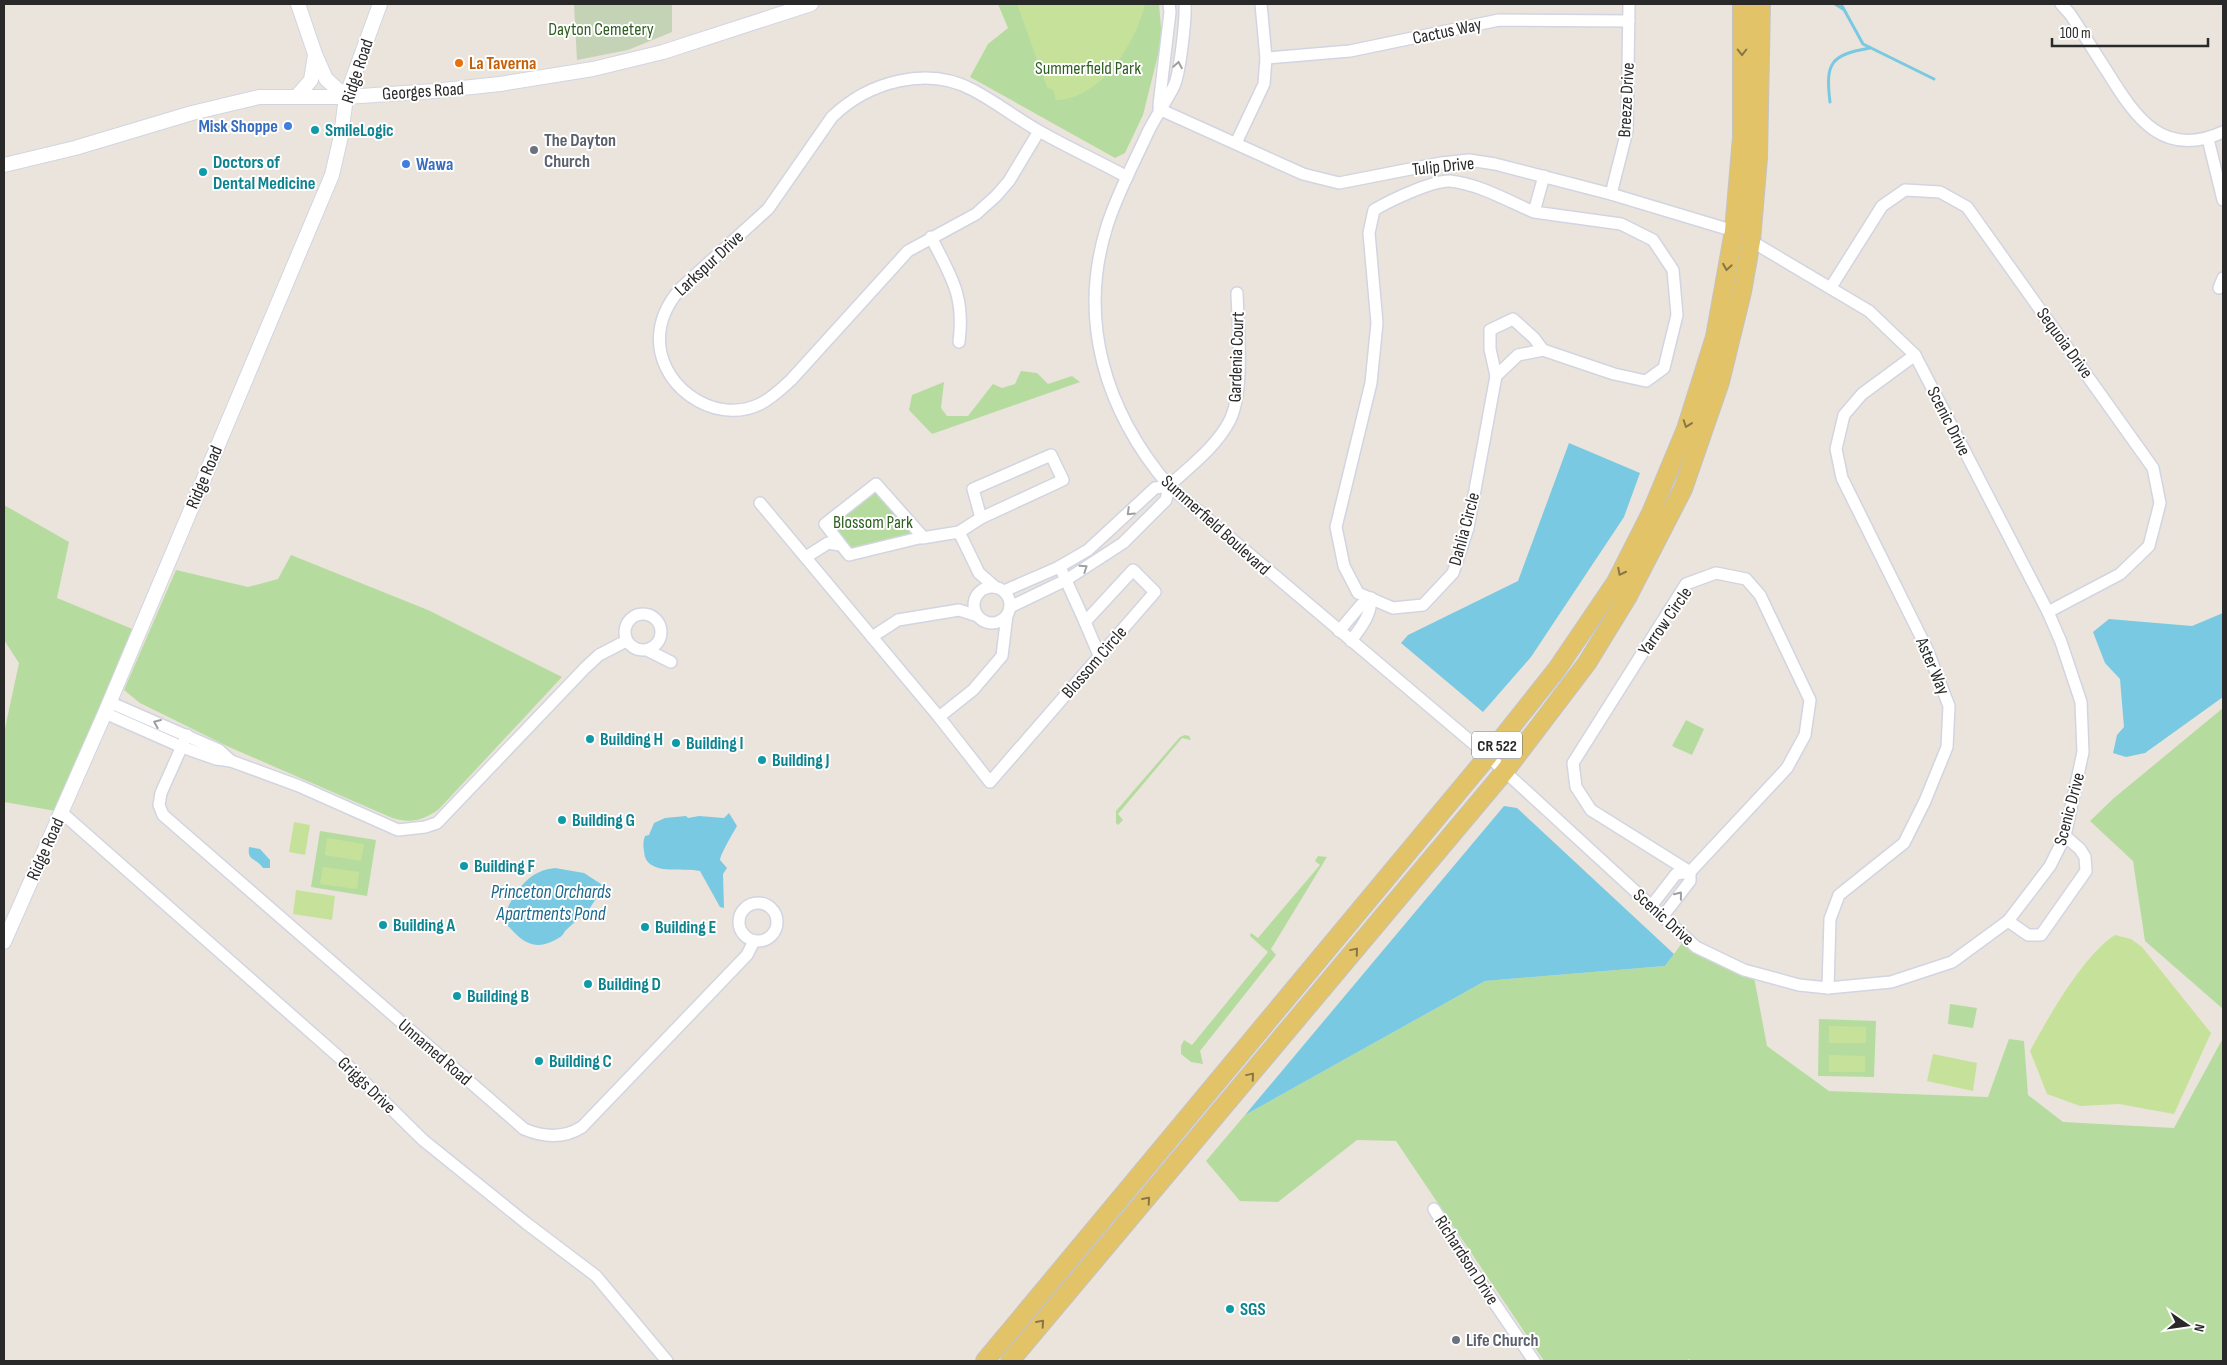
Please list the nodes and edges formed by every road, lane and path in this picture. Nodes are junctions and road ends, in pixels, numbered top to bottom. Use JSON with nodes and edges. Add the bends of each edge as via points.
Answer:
{"nodes":[{"id":1,"x":298,"y":4,"type":"edge"},
{"id":2,"x":380,"y":4,"type":"edge"},
{"id":3,"x":811,"y":4,"type":"edge"},
{"id":4,"x":1169,"y":4,"type":"edge"},
{"id":5,"x":1185,"y":4,"type":"edge"},
{"id":6,"x":1261,"y":4,"type":"edge"},
{"id":7,"x":1629,"y":4,"type":"edge"},
{"id":8,"x":1742,"y":4,"type":"edge"},
{"id":9,"x":1761,"y":4,"type":"edge"},
{"id":10,"x":2061,"y":4,"type":"edge"},
{"id":11,"x":1629,"y":21,"type":"junction"},
{"id":12,"x":315,"y":54,"type":"junction"},
{"id":13,"x":1266,"y":58,"type":"junction"},
{"id":14,"x":298,"y":95,"type":"junction"},
{"id":15,"x":346,"y":97,"type":"junction"},
{"id":16,"x":1159,"y":109,"type":"junction"},
{"id":17,"x":1039,"y":131,"type":"junction"},
{"id":18,"x":2223,"y":132,"type":"edge"},
{"id":19,"x":2208,"y":139,"type":"junction"},
{"id":20,"x":1236,"y":143,"type":"junction"},
{"id":21,"x":4,"y":165,"type":"edge"},
{"id":22,"x":1544,"y":176,"type":"junction"},
{"id":23,"x":1127,"y":177,"type":"junction"},
{"id":24,"x":1611,"y":194,"type":"junction"},
{"id":25,"x":2223,"y":200,"type":"edge"},
{"id":26,"x":1534,"y":212,"type":"junction"},
{"id":27,"x":1734,"y":231,"type":"junction"},
{"id":28,"x":931,"y":237,"type":"junction"},
{"id":29,"x":1751,"y":241,"type":"junction"},
{"id":30,"x":1831,"y":286,"type":"junction"},
{"id":31,"x":1237,"y":293,"type":"dead end"},
{"id":32,"x":959,"y":342,"type":"dead end"},
{"id":33,"x":1543,"y":350,"type":"junction"},
{"id":34,"x":1915,"y":355,"type":"junction"},
{"id":35,"x":1496,"y":376,"type":"junction"},
{"id":36,"x":1169,"y":486,"type":"junction"},
{"id":37,"x":760,"y":503,"type":"dead end"},
{"id":38,"x":981,"y":518,"type":"junction"},
{"id":39,"x":959,"y":532,"type":"junction"},
{"id":40,"x":922,"y":538,"type":"junction"},
{"id":41,"x":840,"y":545,"type":"junction"},
{"id":42,"x":806,"y":557,"type":"junction"},
{"id":43,"x":1060,"y":567,"type":"junction"},
{"id":44,"x":979,"y":573,"type":"junction"},
{"id":45,"x":1066,"y":580,"type":"junction"},
{"id":46,"x":999,"y":589,"type":"junction"},
{"id":47,"x":977,"y":596,"type":"junction"},
{"id":48,"x":1371,"y":598,"type":"junction"},
{"id":49,"x":959,"y":610,"type":"junction"},
{"id":50,"x":1009,"y":611,"type":"junction"},
{"id":51,"x":2048,"y":612,"type":"junction"},
{"id":52,"x":978,"y":616,"type":"junction"},
{"id":53,"x":1085,"y":622,"type":"junction"},
{"id":54,"x":992,"y":623,"type":"junction"},
{"id":55,"x":1339,"y":632,"type":"junction"},
{"id":56,"x":872,"y":637,"type":"junction"},
{"id":57,"x":1005,"y":638,"type":"junction"},
{"id":58,"x":626,"y":641,"type":"junction"},
{"id":59,"x":1351,"y":641,"type":"junction"},
{"id":60,"x":647,"y":650,"type":"junction"},
{"id":61,"x":1099,"y":656,"type":"junction"},
{"id":62,"x":671,"y":662,"type":"dead end"},
{"id":63,"x":107,"y":708,"type":"junction"},
{"id":64,"x":939,"y":717,"type":"junction"},
{"id":65,"x":187,"y":735,"type":"junction"},
{"id":66,"x":182,"y":748,"type":"junction"},
{"id":67,"x":1488,"y":756,"type":"junction"},
{"id":68,"x":231,"y":760,"type":"junction"},
{"id":69,"x":1505,"y":772,"type":"junction"},
{"id":70,"x":61,"y":812,"type":"junction"},
{"id":71,"x":2065,"y":836,"type":"junction"},
{"id":72,"x":1690,"y":872,"type":"junction"},
{"id":73,"x":1652,"y":905,"type":"junction"},
{"id":74,"x":1663,"y":916,"type":"junction"},
{"id":75,"x":2008,"y":921,"type":"junction"},
{"id":76,"x":754,"y":941,"type":"dead end"},
{"id":77,"x":4,"y":942,"type":"edge"},
{"id":78,"x":1828,"y":988,"type":"junction"},
{"id":79,"x":1434,"y":1209,"type":"dead end"},
{"id":80,"x":667,"y":1361,"type":"edge"},
{"id":81,"x":985,"y":1361,"type":"edge"},
{"id":82,"x":1010,"y":1361,"type":"edge"},
{"id":83,"x":1534,"y":1361,"type":"edge"}],
"edges":[{"from":1,"to":12,"type":"street"},
{"from":2,"to":15,"type":"street","name":"Ridge Road"},
{"from":3,"to":15,"type":"street","name":"Georges Road","via":[[663,52],[594,69],[500,84]]},
{"from":4,"to":16,"type":"street","name":"Summerfield Boulevard"},
{"from":16,"to":5,"type":"street","name":"Summerfield Boulevard","one_way":true,"via":[[1174,85],[1186,18]]},
{"from":6,"to":13,"type":"street"},
{"from":7,"to":11,"type":"street","name":"Breeze Drive"},
{"from":8,"to":27,"type":"main road","number":"CR 522","one_way":true,"via":[[1742,136]]},
{"from":9,"to":29,"type":"main road","number":"CR 522","via":[[1758,158]]},
{"from":10,"to":19,"type":"street","via":[[2129,107],[2144,124],[2168,137],[2188,141]]},
{"from":11,"to":13,"type":"street","name":"Cactus Way","via":[[1499,20],[1350,51]]},
{"from":11,"to":24,"type":"street","name":"Breeze Drive","via":[[1627,131]]},
{"from":12,"to":14,"type":"street","via":[[310,82]]},
{"from":12,"to":15,"type":"street","via":[[326,79]]},
{"from":13,"to":20,"type":"street","via":[[1264,84]]},
{"from":14,"to":15,"type":"street","name":"Georges Road"},
{"from":14,"to":21,"type":"street","name":"Georges Road","via":[[259,97]]},
{"from":15,"to":63,"type":"street","name":"Ridge Road","via":[[332,175]]},
{"from":16,"to":20,"type":"street","name":"Tulip Drive"},
{"from":16,"to":23,"type":"street","name":"Summerfield Boulevard"},
{"from":17,"to":23,"type":"street","name":"Larkspur Drive"},
{"from":17,"to":28,"type":"street","name":"Larkspur Drive","via":[[1009,181],[996,196],[976,214]]},
{"from":17,"to":28,"type":"street","name":"Larkspur Drive","via":[[972,89],[937,80],[892,82],[873,88],[843,106],[768,209],[671,299],[660,330],[662,358],[670,374],[689,397],[716,409],[730,410],[759,404],[791,380],[908,251]]},
{"from":18,"to":19,"type":"street"},
{"from":19,"to":25,"type":"street"},
{"from":20,"to":22,"type":"street","name":"Tulip Drive","via":[[1303,174],[1340,182],[1470,160]]},
{"from":22,"to":24,"type":"street","name":"Tulip Drive"},
{"from":22,"to":26,"type":"street"},
{"from":23,"to":36,"type":"street","name":"Summerfield Boulevard","via":[[1107,225],[1099,258],[1096,334],[1114,402],[1149,464]]},
{"from":24,"to":27,"type":"street","name":"Tulip Drive"},
{"from":26,"to":33,"type":"street","name":"Dahlia Circle","via":[[1621,224],[1653,240],[1674,270],[1677,315],[1664,368],[1646,381],[1614,374]]},
{"from":26,"to":48,"type":"street","name":"Dahlia Circle","via":[[1478,188],[1448,181],[1398,196],[1374,210],[1369,233],[1377,323],[1371,383],[1336,527],[1344,566],[1358,593]]},
{"from":27,"to":67,"type":"main road","number":"CR 522","one_way":true,"via":[[1715,337],[1686,428],[1651,513],[1616,582],[1557,669]]},
{"from":28,"to":32,"type":"street","via":[[958,289],[962,323]]},
{"from":29,"to":30,"type":"street","name":"Scenic Drive"},
{"from":29,"to":69,"type":"main road","number":"CR 522","via":[[1720,382],[1683,489],[1628,596],[1588,663]]},
{"from":30,"to":34,"type":"street","name":"Scenic Drive","via":[[1869,311]]},
{"from":30,"to":51,"type":"street","name":"Sequoia Drive","via":[[1882,206],[1905,190],[1940,192],[1966,207],[2153,468],[2160,503],[2149,546],[2120,574]]},
{"from":31,"to":36,"type":"street","name":"Gardenia Court","via":[[1235,409],[1216,440]]},
{"from":33,"to":35,"type":"street","name":"Dahlia Circle","via":[[1518,355]]},
{"from":33,"to":35,"type":"street","via":[[1513,319],[1490,330],[1490,350]]},
{"from":34,"to":51,"type":"street","name":"Scenic Drive"},
{"from":34,"to":78,"type":"street","name":"Aster Way","via":[[1862,394],[1844,415],[1836,449],[1842,478],[1927,649],[1949,706],[1947,748],[1904,843],[1839,894],[1830,919]]},
{"from":35,"to":48,"type":"street","name":"Dahlia Circle","via":[[1468,528],[1453,573],[1423,605],[1393,608]]},
{"from":36,"to":43,"type":"street","one_way":true,"via":[[1155,488],[1088,550]]},
{"from":45,"to":36,"type":"street","one_way":true,"via":[[1123,543],[1166,500]]},
{"from":36,"to":55,"type":"street","name":"Summerfield Boulevard"},
{"from":37,"to":42,"type":"street","name":"Blossom Circle"},
{"from":38,"to":38,"type":"street","via":[[1063,480],[1051,455],[973,489]]},
{"from":38,"to":39,"type":"street"},
{"from":39,"to":40,"type":"street"},
{"from":39,"to":44,"type":"street"},
{"from":40,"to":41,"type":"street","via":[[849,555]]},
{"from":40,"to":41,"type":"street","via":[[876,484],[825,524]]},
{"from":41,"to":42,"type":"street","via":[[828,543]]},
{"from":42,"to":56,"type":"street","name":"Blossom Circle"},
{"from":43,"to":45,"type":"street","name":"Blossom Circle"},
{"from":43,"to":46,"type":"street"},
{"from":44,"to":46,"type":"street"},
{"from":44,"to":47,"type":"street"},
{"from":45,"to":50,"type":"street"},
{"from":45,"to":53,"type":"street","name":"Blossom Circle"},
{"from":46,"to":47,"type":"street","via":[[986,588]]},
{"from":46,"to":50,"type":"street","via":[[1010,601]]},
{"from":47,"to":49,"type":"street"},
{"from":47,"to":52,"type":"street","via":[[975,610]]},
{"from":48,"to":55,"type":"street"},
{"from":48,"to":59,"type":"street","via":[[1367,619]]},
{"from":49,"to":52,"type":"street"},
{"from":49,"to":56,"type":"street","via":[[898,620]]},
{"from":50,"to":54,"type":"street","via":[[1002,620]]},
{"from":50,"to":57,"type":"street"},
{"from":51,"to":71,"type":"street","name":"Scenic Drive","via":[[2081,702],[2084,752]]},
{"from":52,"to":54,"type":"street"},
{"from":53,"to":61,"type":"street"},
{"from":53,"to":61,"type":"street","name":"Blossom Circle","via":[[1133,570],[1155,592]]},
{"from":54,"to":57,"type":"street"},
{"from":55,"to":59,"type":"street","name":"Summerfield Boulevard"},
{"from":56,"to":64,"type":"street","name":"Blossom Circle"},
{"from":57,"to":64,"type":"street","via":[[1002,656],[973,690]]},
{"from":58,"to":60,"type":"street","via":[[634,648]]},
{"from":58,"to":60,"type":"street","via":[[625,628],[631,618],[638,614],[649,615],[659,623],[662,632],[659,642]]},
{"from":58,"to":68,"type":"street","via":[[599,655],[448,814],[425,827],[398,830],[300,786]]},
{"from":59,"to":67,"type":"street","name":"Summerfield Boulevard"},
{"from":60,"to":62,"type":"street"},
{"from":61,"to":64,"type":"street","name":"Blossom Circle","via":[[990,782]]},
{"from":65,"to":63,"type":"street","one_way":true},
{"from":63,"to":66,"type":"street"},
{"from":63,"to":70,"type":"street","name":"Ridge Road"},
{"from":65,"to":66,"type":"street","name":"Unnamed Road"},
{"from":65,"to":68,"type":"street","via":[[219,750]]},
{"from":66,"to":68,"type":"street","via":[[216,759]]},
{"from":66,"to":76,"type":"street","name":"Unnamed Road","via":[[161,793],[159,805],[164,815],[524,1129],[538,1135],[564,1135],[582,1127],[747,955]]},
{"from":67,"to":69,"type":"street","name":"Summerfield Boulevard"},
{"from":67,"to":81,"type":"main road","number":"CR 522"},
{"from":69,"to":73,"type":"street","name":"Scenic Drive"},
{"from":82,"to":69,"type":"main road","number":"CR 522","one_way":true},
{"from":70,"to":77,"type":"street","name":"Ridge Road"},
{"from":70,"to":80,"type":"street","name":"Griggs Drive","via":[[340,1058],[423,1140],[596,1276]]},
{"from":71,"to":75,"type":"street","name":"Scenic Drive","via":[[2050,866]]},
{"from":71,"to":75,"type":"street","via":[[2080,849],[2086,871],[2041,935],[2028,935]]},
{"from":72,"to":72,"type":"street","name":"Yarrow Circle","via":[[1787,768],[1805,735],[1810,700],[1760,596],[1746,579],[1716,572],[1686,584],[1573,763],[1576,787],[1591,810]]},
{"from":72,"to":73,"type":"street","name":"Yarrow Circle","via":[[1676,874]]},
{"from":74,"to":72,"type":"street","name":"Yarrow Circle","one_way":true,"via":[[1690,881]]},
{"from":73,"to":74,"type":"street","name":"Scenic Drive"},
{"from":74,"to":78,"type":"street","name":"Scenic Drive","via":[[1696,947],[1744,970],[1799,985]]},
{"from":75,"to":78,"type":"street","name":"Scenic Drive","via":[[1952,962],[1891,982]]},
{"from":79,"to":83,"type":"street","name":"Richardson Drive"}]}
